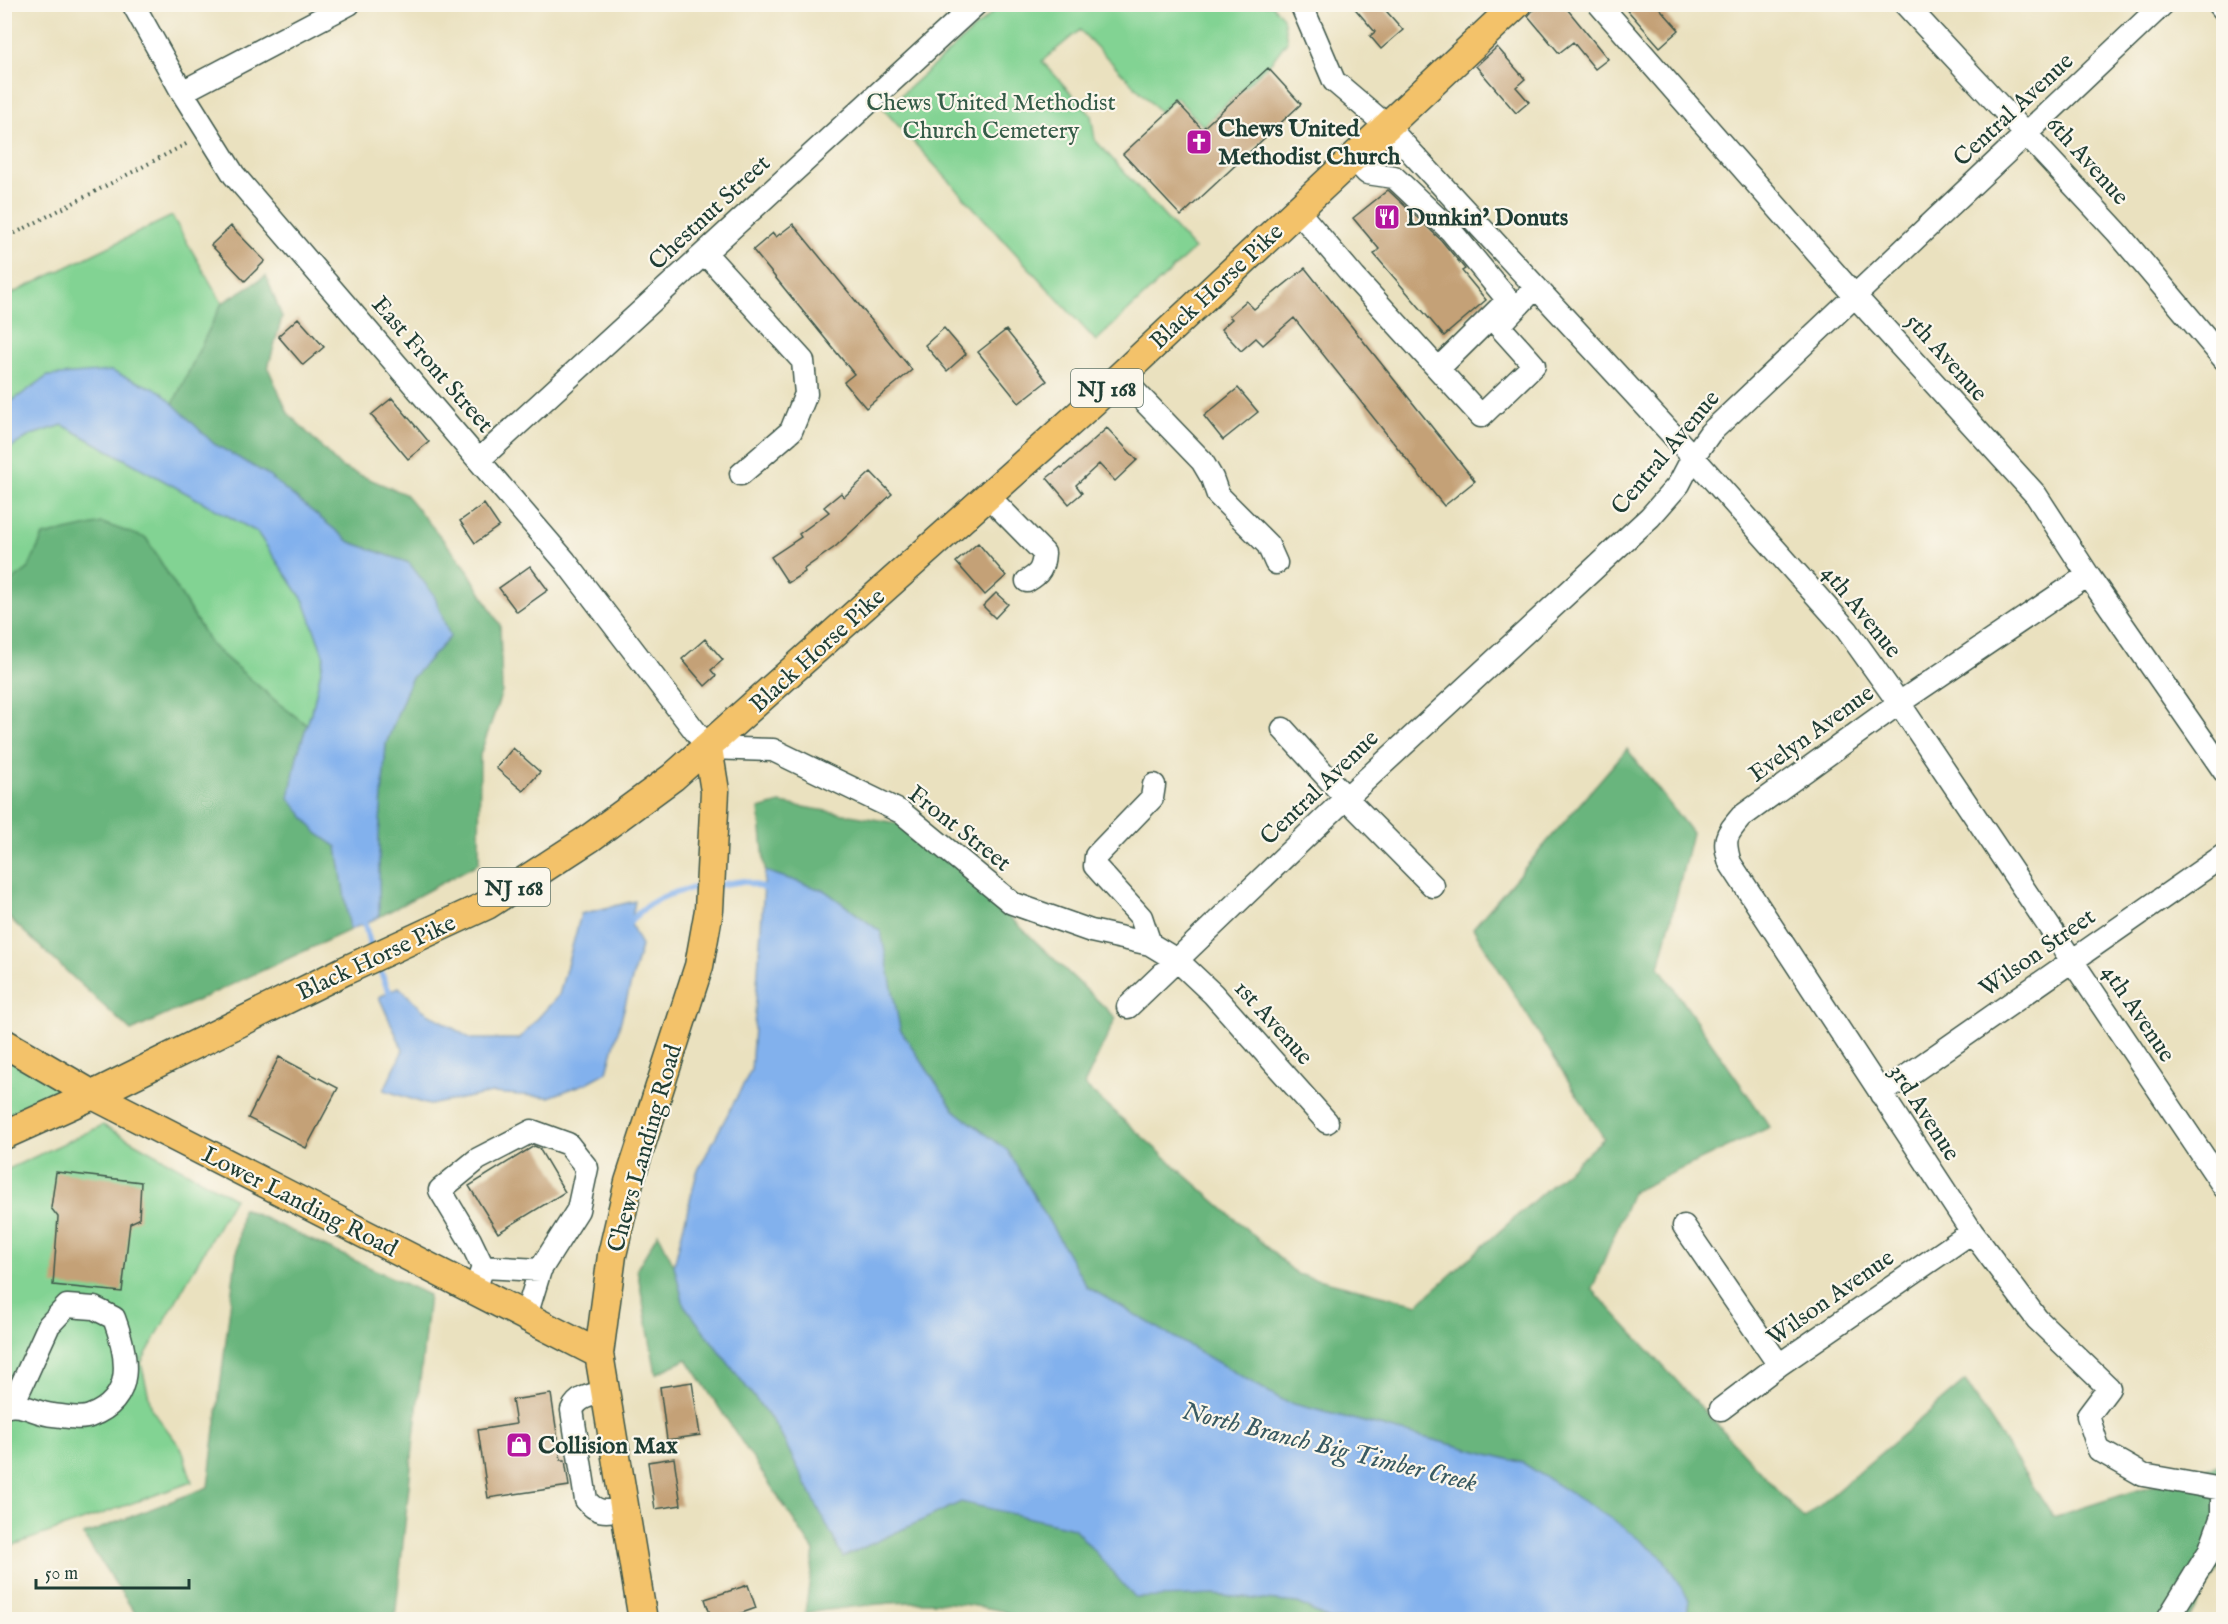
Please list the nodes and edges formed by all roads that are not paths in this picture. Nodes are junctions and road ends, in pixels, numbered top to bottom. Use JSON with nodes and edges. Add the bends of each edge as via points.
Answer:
{"nodes":[{"id":1,"x":133,"y":4,"type":"edge"},
{"id":2,"x":349,"y":4,"type":"edge"},
{"id":3,"x":976,"y":4,"type":"edge"},
{"id":4,"x":1301,"y":4,"type":"edge"},
{"id":5,"x":1516,"y":4,"type":"edge"},
{"id":6,"x":1599,"y":4,"type":"edge"},
{"id":7,"x":1905,"y":4,"type":"edge"},
{"id":8,"x":2163,"y":4,"type":"edge"},
{"id":9,"x":2219,"y":4,"type":"edge"},
{"id":10,"x":2223,"y":10,"type":"edge"},
{"id":11,"x":182,"y":92,"type":"junction"},
{"id":12,"x":1387,"y":126,"type":"junction"},
{"id":13,"x":2027,"y":134,"type":"junction"},
{"id":14,"x":1353,"y":158,"type":"junction"},
{"id":15,"x":1297,"y":210,"type":"junction"},
{"id":16,"x":705,"y":253,"type":"junction"},
{"id":17,"x":1536,"y":287,"type":"junction"},
{"id":18,"x":1854,"y":295,"type":"junction"},
{"id":19,"x":1496,"y":321,"type":"junction"},
{"id":20,"x":2223,"y":359,"type":"edge"},
{"id":21,"x":1438,"y":369,"type":"junction"},
{"id":22,"x":1120,"y":376,"type":"junction"},
{"id":23,"x":1693,"y":457,"type":"junction"},
{"id":24,"x":480,"y":459,"type":"junction"},
{"id":25,"x":741,"y":474,"type":"dead end"},
{"id":26,"x":988,"y":496,"type":"junction"},
{"id":27,"x":1276,"y":563,"type":"dead end"},
{"id":28,"x":2088,"y":575,"type":"junction"},
{"id":29,"x":1027,"y":581,"type":"dead end"},
{"id":30,"x":1899,"y":703,"type":"junction"},
{"id":31,"x":1283,"y":729,"type":"dead end"},
{"id":32,"x":708,"y":748,"type":"junction"},
{"id":33,"x":2223,"y":771,"type":"edge"},
{"id":34,"x":1154,"y":785,"type":"dead end"},
{"id":35,"x":1346,"y":798,"type":"junction"},
{"id":36,"x":1725,"y":844,"type":"joint"},
{"id":37,"x":2223,"y":855,"type":"edge"},
{"id":38,"x":1433,"y":886,"type":"dead end"},
{"id":39,"x":1150,"y":944,"type":"junction"},
{"id":40,"x":2072,"y":960,"type":"junction"},
{"id":41,"x":1178,"y":961,"type":"junction"},
{"id":42,"x":1128,"y":1007,"type":"dead end"},
{"id":43,"x":4,"y":1043,"type":"edge"},
{"id":44,"x":1881,"y":1094,"type":"junction"},
{"id":45,"x":93,"y":1095,"type":"junction"},
{"id":46,"x":1327,"y":1122,"type":"dead end"},
{"id":47,"x":4,"y":1135,"type":"edge"},
{"id":48,"x":2223,"y":1187,"type":"edge"},
{"id":49,"x":1684,"y":1226,"type":"dead end"},
{"id":50,"x":1972,"y":1232,"type":"junction"},
{"id":51,"x":540,"y":1270,"type":"junction"},
{"id":52,"x":479,"y":1279,"type":"junction"},
{"id":53,"x":526,"y":1316,"type":"junction"},
{"id":54,"x":599,"y":1354,"type":"junction"},
{"id":55,"x":1779,"y":1365,"type":"junction"},
{"id":56,"x":606,"y":1392,"type":"junction"},
{"id":57,"x":9,"y":1406,"type":"edge"},
{"id":58,"x":1721,"y":1409,"type":"dead end"},
{"id":59,"x":2223,"y":1488,"type":"edge"},
{"id":60,"x":626,"y":1509,"type":"junction"},
{"id":61,"x":643,"y":1620,"type":"edge"},
{"id":62,"x":2167,"y":1620,"type":"edge"}],
"edges":[{"from":1,"to":11,"type":"street","name":"East Front Street"},
{"from":2,"to":11,"type":"street"},
{"from":3,"to":16,"type":"street","name":"Chestnut Street"},
{"from":4,"to":12,"type":"street","name":"4th Avenue","via":[[1334,81]]},
{"from":5,"to":12,"type":"main road","name":"Black Horse Pike","number":"NJ 168"},
{"from":6,"to":18,"type":"street","name":"5th Avenue"},
{"from":7,"to":13,"type":"street","name":"6th Avenue"},
{"from":8,"to":13,"type":"street","name":"Central Avenue"},
{"from":9,"to":10,"type":"street"},
{"from":11,"to":24,"type":"street","name":"East Front Street","via":[[234,176]]},
{"from":12,"to":14,"type":"main road","name":"Black Horse Pike","number":"NJ 168"},
{"from":12,"to":17,"type":"street","name":"4th Avenue"},
{"from":13,"to":18,"type":"street","name":"Central Avenue"},
{"from":13,"to":20,"type":"street","name":"6th Avenue","via":[[2117,232]]},
{"from":14,"to":15,"type":"main road","name":"Black Horse Pike","number":"NJ 168"},
{"from":14,"to":19,"type":"street","via":[[1367,173],[1394,177],[1451,231],[1508,300]]},
{"from":15,"to":21,"type":"street"},
{"from":15,"to":22,"type":"main road","name":"Black Horse Pike","number":"NJ 168"},
{"from":16,"to":24,"type":"street","name":"Chestnut Street"},
{"from":16,"to":25,"type":"street","via":[[803,361],[806,394],[791,430]]},
{"from":17,"to":19,"type":"street"},
{"from":17,"to":23,"type":"street","name":"4th Avenue"},
{"from":18,"to":23,"type":"street","name":"Central Avenue","via":[[1710,433]]},
{"from":18,"to":28,"type":"street","name":"5th Avenue","via":[[2036,495]]},
{"from":19,"to":21,"type":"street"},
{"from":19,"to":21,"type":"street","via":[[1534,365],[1481,416]]},
{"from":22,"to":26,"type":"main road","name":"Black Horse Pike","number":"NJ 168"},
{"from":22,"to":27,"type":"street","via":[[1202,461],[1218,495],[1268,545]]},
{"from":23,"to":30,"type":"street","name":"4th Avenue","via":[[1847,630]]},
{"from":23,"to":35,"type":"street","name":"Central Avenue","via":[[1679,484],[1650,517]]},
{"from":24,"to":32,"type":"street","name":"East Front Street","via":[[565,561]]},
{"from":26,"to":29,"type":"street","via":[[1044,553],[1044,566]]},
{"from":26,"to":32,"type":"main road","name":"Black Horse Pike","number":"NJ 168"},
{"from":28,"to":30,"type":"street","name":"Evelyn Avenue"},
{"from":28,"to":33,"type":"street","name":"5th Avenue"},
{"from":30,"to":36,"type":"street","name":"Evelyn Avenue","via":[[1741,817],[1728,832]]},
{"from":30,"to":40,"type":"street","name":"4th Avenue"},
{"from":31,"to":35,"type":"street"},
{"from":32,"to":39,"type":"street","name":"Front Street","via":[[773,750],[901,812],[1012,903],[1091,931]]},
{"from":32,"to":45,"type":"main road","name":"Black Horse Pike","number":"NJ 168","via":[[590,838],[487,905]]},
{"from":32,"to":54,"type":"main road","name":"Chews Landing Road","via":[[714,791],[709,910],[699,966],[629,1182],[612,1255]]},
{"from":34,"to":39,"type":"street","via":[[1152,798],[1096,856],[1095,866],[1141,917]]},
{"from":35,"to":38,"type":"street"},
{"from":35,"to":41,"type":"street","name":"Central Avenue"},
{"from":36,"to":44,"type":"street","name":"3rd Avenue","via":[[1730,863]]},
{"from":37,"to":40,"type":"street","name":"Wilson Street"},
{"from":39,"to":41,"type":"street","name":"Front Street"},
{"from":40,"to":44,"type":"street","name":"Wilson Street"},
{"from":40,"to":48,"type":"street","name":"4th Avenue"},
{"from":41,"to":42,"type":"street","name":"Central Avenue"},
{"from":41,"to":46,"type":"street","name":"1st Avenue","via":[[1213,994]]},
{"from":43,"to":45,"type":"main road","name":"Lower Landing Road"},
{"from":44,"to":50,"type":"street","name":"3rd Avenue"},
{"from":45,"to":47,"type":"main road","name":"Black Horse Pike","number":"NJ 168"},
{"from":45,"to":52,"type":"main road","name":"Lower Landing Road"},
{"from":49,"to":55,"type":"street"},
{"from":50,"to":55,"type":"street","name":"Wilson Avenue"},
{"from":50,"to":59,"type":"street","name":"3rd Avenue","via":[[2037,1319],[2109,1388],[2088,1416],[2099,1450],[2143,1475]]},
{"from":51,"to":52,"type":"street"},
{"from":51,"to":52,"type":"street","via":[[578,1210],[587,1168],[567,1144],[532,1131],[478,1159],[440,1190],[470,1240]]},
{"from":51,"to":53,"type":"street"},
{"from":52,"to":53,"type":"main road","name":"Lower Landing Road"},
{"from":53,"to":54,"type":"main road","name":"Lower Landing Road"},
{"from":54,"to":56,"type":"main road","name":"Chews Landing Road"},
{"from":55,"to":58,"type":"street","name":"Wilson Avenue"},
{"from":56,"to":60,"type":"main road","name":"Chews Landing Road"},
{"from":56,"to":60,"type":"street","via":[[584,1397],[572,1410],[586,1500],[601,1511]]},
{"from":57,"to":57,"type":"street","via":[[51,1415],[89,1417],[117,1400],[125,1378],[123,1344],[114,1318],[94,1308],[67,1306],[49,1325]]},
{"from":59,"to":62,"type":"street","via":[[2222,1516],[2209,1552]]},
{"from":60,"to":61,"type":"main road","name":"Chews Landing Road"}]}
